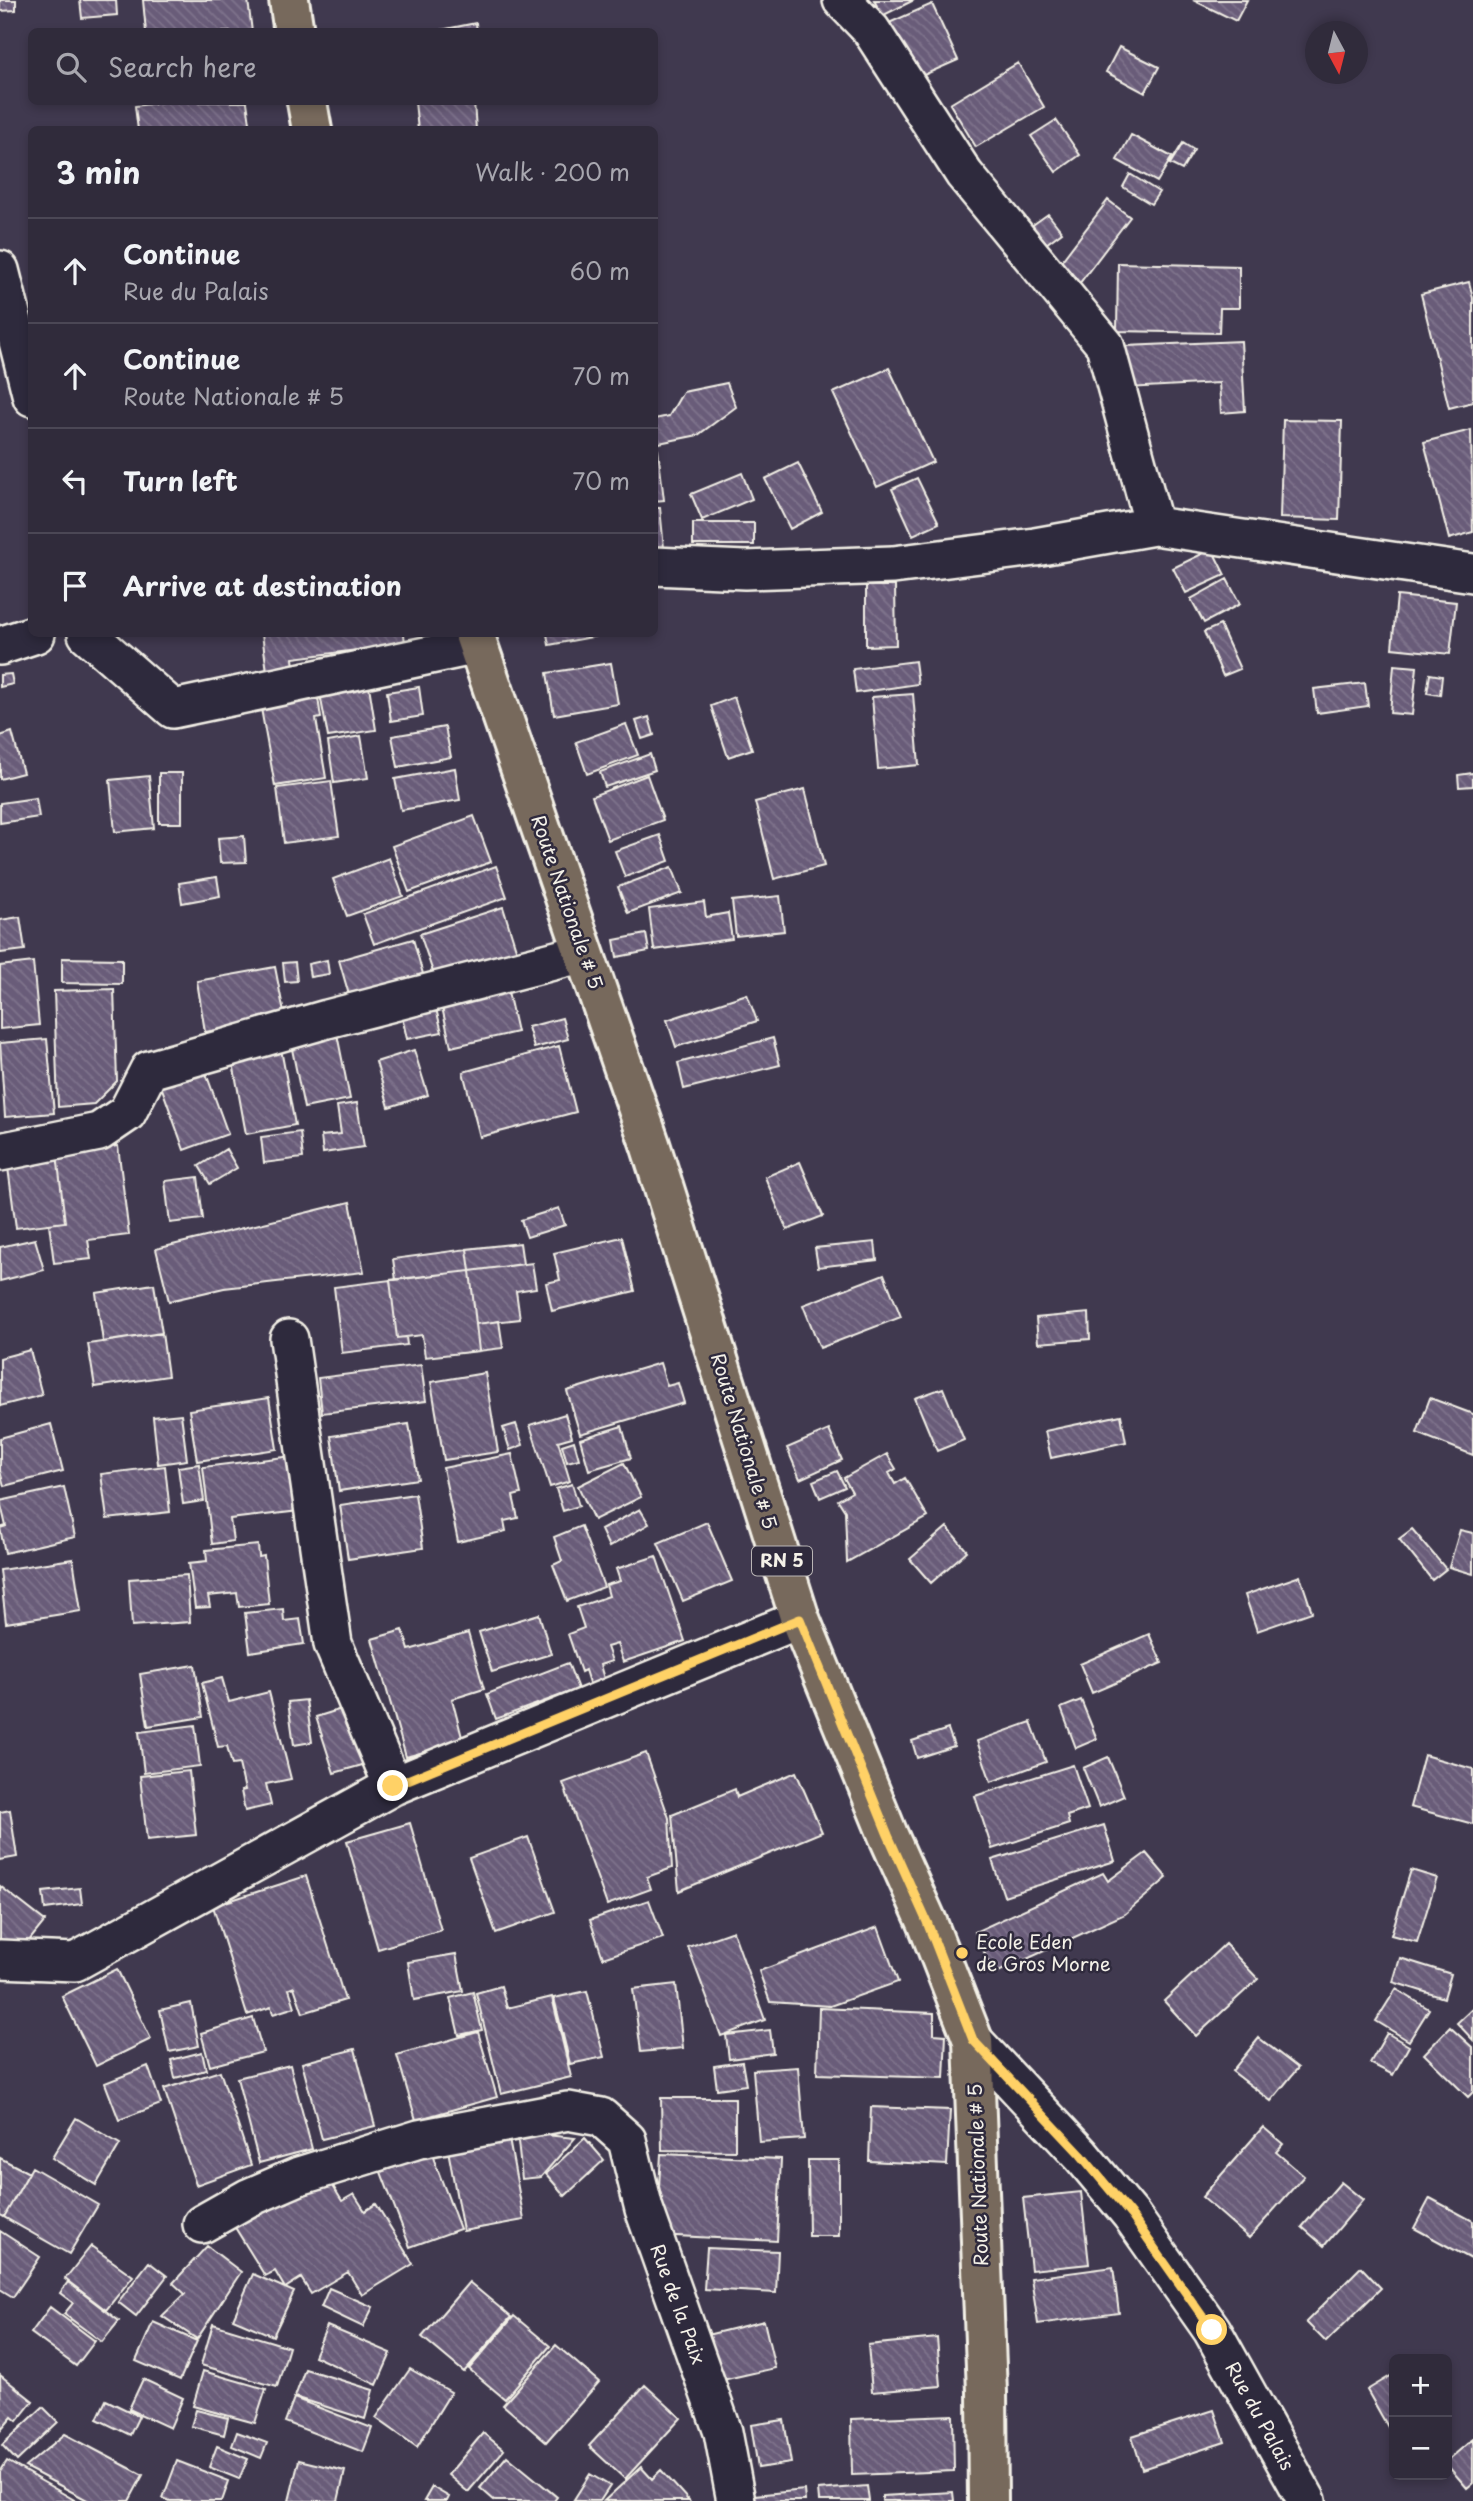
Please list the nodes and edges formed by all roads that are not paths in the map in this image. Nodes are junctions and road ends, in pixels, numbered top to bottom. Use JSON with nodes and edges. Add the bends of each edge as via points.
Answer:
{"nodes":[{"id":1,"x":289,"y":0,"type":"edge"},
{"id":2,"x":842,"y":0,"type":"edge"},
{"id":3,"x":293,"y":28,"type":"edge"},
{"id":4,"x":308,"y":105,"type":"edge"},
{"id":5,"x":311,"y":126,"type":"edge"},
{"id":6,"x":0,"y":270,"type":"edge"},
{"id":7,"x":28,"y":381,"type":"edge"},
{"id":8,"x":1154,"y":526,"type":"junction"},
{"id":9,"x":658,"y":566,"type":"edge"},
{"id":10,"x":1473,"y":573,"type":"edge"},
{"id":11,"x":28,"y":637,"type":"edge"},
{"id":12,"x":90,"y":637,"type":"edge"},
{"id":13,"x":476,"y":639,"type":"edge"},
{"id":14,"x":0,"y":646,"type":"edge"},
{"id":15,"x":584,"y":953,"type":"junction"},
{"id":16,"x":0,"y":1152,"type":"edge"},
{"id":17,"x":289,"y":1339,"type":"dead end"},
{"id":18,"x":800,"y":1619,"type":"junction"},
{"id":19,"x":393,"y":1786,"type":"junction"},
{"id":20,"x":0,"y":1959,"type":"edge"},
{"id":21,"x":973,"y":2040,"type":"junction"},
{"id":22,"x":202,"y":2224,"type":"dead end"},
{"id":23,"x":736,"y":2501,"type":"edge"},
{"id":24,"x":988,"y":2501,"type":"edge"},
{"id":25,"x":1307,"y":2501,"type":"edge"}],
"edges":[{"from":1,"to":3,"type":"main road"},
{"from":2,"to":8,"type":"street","via":[[871,30],[964,174],[1105,345]]},
{"from":4,"to":5,"type":"main road"},
{"from":6,"to":7,"type":"street"},
{"from":8,"to":9,"type":"street","via":[[893,565],[745,570]]},
{"from":8,"to":10,"type":"street"},
{"from":11,"to":14,"type":"street"},
{"from":12,"to":13,"type":"street","via":[[173,709]]},
{"from":13,"to":15,"type":"main road","name":"Route Nationale # 5","number":"RN 5"},
{"from":15,"to":16,"type":"street","via":[[149,1070],[127,1113],[99,1132]]},
{"from":15,"to":18,"type":"main road","name":"Route Nationale # 5","number":"RN 5","via":[[650,1144]]},
{"from":17,"to":19,"type":"street","via":[[333,1644]]},
{"from":18,"to":19,"type":"street"},
{"from":18,"to":21,"type":"main road","name":"Route Nationale # 5","number":"RN 5"},
{"from":19,"to":20,"type":"street","via":[[75,1962]]},
{"from":21,"to":24,"type":"main road","name":"Route Nationale # 5","number":"RN 5"},
{"from":21,"to":25,"type":"street","name":"Rue du Palais","via":[[1131,2215],[1212,2330]]},
{"from":22,"to":23,"type":"street","name":"Rue de la Paix","via":[[299,2176],[419,2139],[568,2111],[601,2117],[627,2140],[644,2209],[723,2432]]}]}
